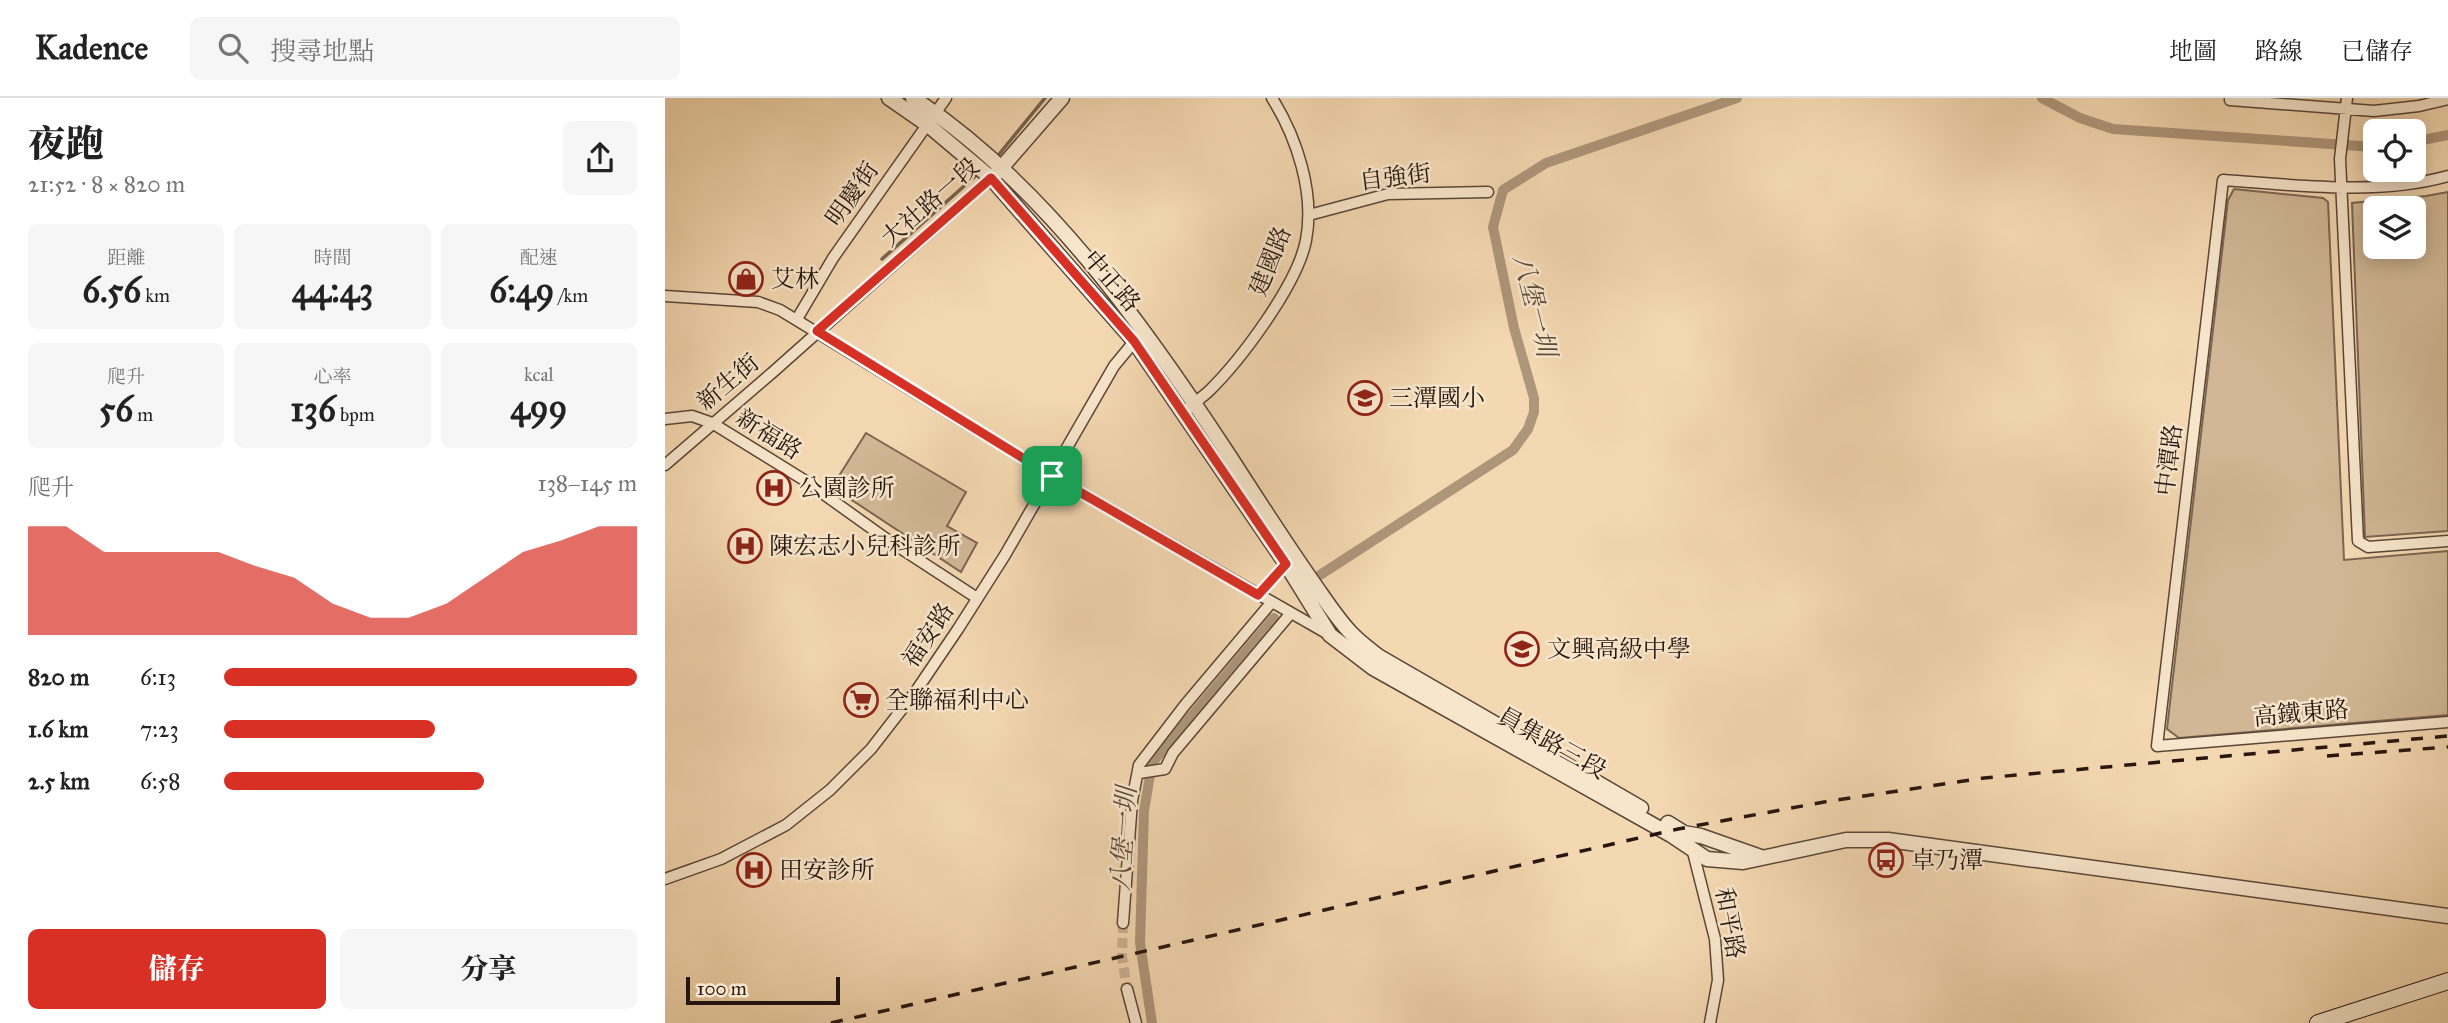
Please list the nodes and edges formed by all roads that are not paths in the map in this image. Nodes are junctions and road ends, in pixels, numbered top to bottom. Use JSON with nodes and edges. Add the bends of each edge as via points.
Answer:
{"nodes":[{"id":1,"x":889,"y":98,"type":"edge"},
{"id":2,"x":913,"y":98,"type":"edge"},
{"id":3,"x":946,"y":98,"type":"edge"},
{"id":4,"x":1062,"y":98,"type":"edge"},
{"id":5,"x":1272,"y":98,"type":"edge"},
{"id":6,"x":2230,"y":99,"type":"edge"},
{"id":7,"x":2448,"y":99,"type":"edge"},
{"id":8,"x":2346,"y":104,"type":"edge"},
{"id":9,"x":932,"y":119,"type":"junction"},
{"id":10,"x":996,"y":174,"type":"junction"},
{"id":11,"x":2448,"y":176,"type":"edge"},
{"id":12,"x":2342,"y":188,"type":"junction"},
{"id":13,"x":1488,"y":192,"type":"dead end"},
{"id":14,"x":1309,"y":215,"type":"junction"},
{"id":15,"x":665,"y":296,"type":"edge"},
{"id":16,"x":797,"y":319,"type":"junction"},
{"id":17,"x":817,"y":331,"type":"junction"},
{"id":18,"x":1139,"y":336,"type":"junction"},
{"id":19,"x":1189,"y":407,"type":"junction"},
{"id":20,"x":665,"y":419,"type":"edge"},
{"id":21,"x":712,"y":423,"type":"junction"},
{"id":22,"x":665,"y":464,"type":"edge"},
{"id":23,"x":1052,"y":476,"type":"junction"},
{"id":24,"x":2448,"y":541,"type":"edge"},
{"id":25,"x":1286,"y":564,"type":"junction"},
{"id":26,"x":1258,"y":595,"type":"junction"},
{"id":27,"x":1314,"y":596,"type":"junction"},
{"id":28,"x":977,"y":598,"type":"junction"},
{"id":29,"x":1271,"y":603,"type":"junction"},
{"id":30,"x":1291,"y":613,"type":"junction"},
{"id":31,"x":1330,"y":635,"type":"junction"},
{"id":32,"x":1378,"y":656,"type":"junction"},
{"id":33,"x":2448,"y":722,"type":"edge"},
{"id":34,"x":2157,"y":746,"type":"joint"},
{"id":35,"x":1139,"y":773,"type":"junction"},
{"id":36,"x":1681,"y":831,"type":"junction"},
{"id":37,"x":1694,"y":851,"type":"junction"},
{"id":38,"x":1761,"y":858,"type":"junction"},
{"id":39,"x":665,"y":879,"type":"edge"},
{"id":40,"x":2448,"y":916,"type":"edge"},
{"id":41,"x":1123,"y":923,"type":"tunnel mouth"},
{"id":42,"x":2448,"y":981,"type":"edge"},
{"id":43,"x":1126,"y":989,"type":"tunnel mouth"},
{"id":44,"x":1136,"y":1023,"type":"edge"},
{"id":45,"x":1710,"y":1023,"type":"edge"},
{"id":46,"x":2318,"y":1023,"type":"edge"}],
"edges":[{"from":1,"to":9,"type":"street","name":"中正路"},
{"from":2,"to":9,"type":"street","name":"中正路"},
{"from":3,"to":9,"type":"street","name":"明慶街"},
{"from":4,"to":10,"type":"street","name":"大社路一段"},
{"from":5,"to":14,"type":"street","name":"建國路","via":[[1293,138]]},
{"from":6,"to":8,"type":"street"},
{"from":7,"to":8,"type":"street","via":[[2374,111]]},
{"from":8,"to":12,"type":"street"},
{"from":9,"to":10,"type":"street","name":"中正路"},
{"from":9,"to":16,"type":"street","name":"明慶街","via":[[833,258]]},
{"from":10,"to":17,"type":"street","name":"大社路一段"},
{"from":10,"to":18,"type":"street","name":"中正路"},
{"from":11,"to":12,"type":"street"},
{"from":12,"to":24,"type":"street","via":[[2358,541],[2368,547]]},
{"from":12,"to":34,"type":"street","name":"中潭路","via":[[2223,180]]},
{"from":13,"to":14,"type":"street","name":"自強街","via":[[1388,194]]},
{"from":14,"to":19,"type":"street","name":"建國路","via":[[1306,243],[1271,315],[1208,393]]},
{"from":15,"to":16,"type":"street","via":[[758,302]]},
{"from":16,"to":17,"type":"street"},
{"from":17,"to":21,"type":"street","name":"新生街"},
{"from":17,"to":23,"type":"street"},
{"from":18,"to":19,"type":"street","name":"中正路"},
{"from":18,"to":23,"type":"street","name":"福安路","via":[[1114,366]]},
{"from":19,"to":25,"type":"street","name":"中正路"},
{"from":19,"to":27,"type":"street","name":"中正路","via":[[1303,568]]},
{"from":20,"to":21,"type":"street","via":[[692,416]]},
{"from":21,"to":22,"type":"street","name":"新生街"},
{"from":21,"to":28,"type":"street","name":"新福路"},
{"from":23,"to":26,"type":"street"},
{"from":23,"to":28,"type":"street","name":"福安路"},
{"from":25,"to":26,"type":"street"},
{"from":25,"to":27,"type":"street","name":"中正路"},
{"from":26,"to":29,"type":"street"},
{"from":27,"to":31,"type":"street"},
{"from":27,"to":32,"type":"street"},
{"from":28,"to":39,"type":"street","name":"福安路","via":[[886,731],[830,790],[752,845]]},
{"from":29,"to":30,"type":"street"},
{"from":29,"to":35,"type":"street","via":[[1185,705],[1139,765]]},
{"from":30,"to":31,"type":"street"},
{"from":30,"to":35,"type":"street","via":[[1173,753],[1165,769]]},
{"from":31,"to":32,"type":"street"},
{"from":31,"to":37,"type":"street","name":"員集路三段","via":[[1373,668]]},
{"from":32,"to":36,"type":"street","name":"員集路三段"},
{"from":33,"to":34,"type":"street","name":"高鐵東路"},
{"from":35,"to":41,"type":"street","via":[[1132,802]]},
{"from":36,"to":37,"type":"street","name":"和平路"},
{"from":36,"to":38,"type":"street","name":"員集路三段"},
{"from":37,"to":38,"type":"street","name":"員集路三段","via":[[1707,859],[1743,862]]},
{"from":37,"to":45,"type":"street","name":"和平路","via":[[1715,939],[1718,980]]},
{"from":38,"to":40,"type":"street","name":"員集路三段","via":[[1846,840],[1888,840]]},
{"from":42,"to":46,"type":"main road"},
{"from":43,"to":44,"type":"street"}]}
